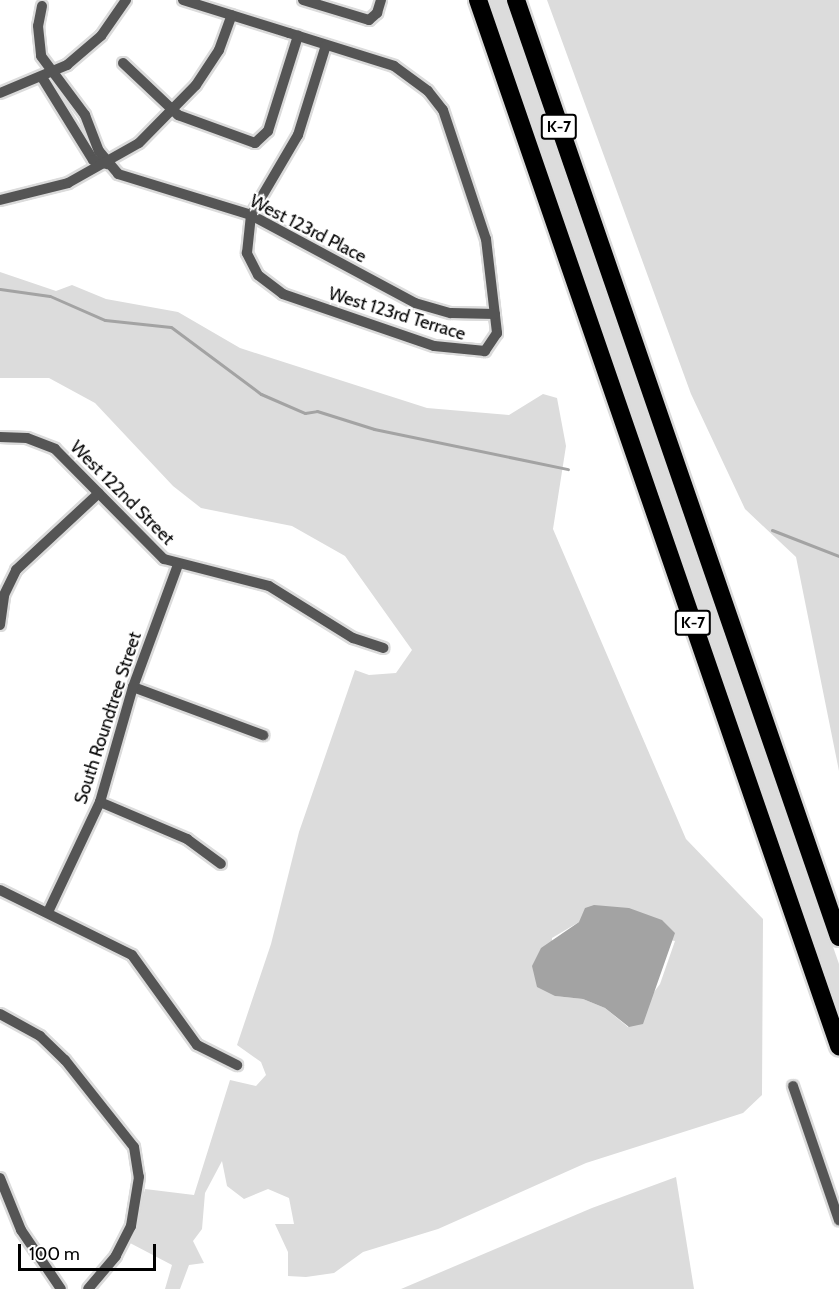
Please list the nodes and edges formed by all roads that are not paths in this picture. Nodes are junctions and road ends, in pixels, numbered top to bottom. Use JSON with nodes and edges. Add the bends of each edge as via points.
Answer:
{"nodes":[{"id":1,"x":126,"y":0,"type":"edge"},
{"id":2,"x":183,"y":0,"type":"edge"},
{"id":3,"x":303,"y":0,"type":"edge"},
{"id":4,"x":381,"y":0,"type":"edge"},
{"id":5,"x":478,"y":0,"type":"edge"},
{"id":6,"x":516,"y":0,"type":"edge"},
{"id":7,"x":42,"y":6,"type":"dead end"},
{"id":8,"x":232,"y":15,"type":"junction"},
{"id":9,"x":298,"y":36,"type":"junction"},
{"id":10,"x":326,"y":45,"type":"junction"},
{"id":11,"x":123,"y":63,"type":"dead end"},
{"id":12,"x":67,"y":65,"type":"junction"},
{"id":13,"x":47,"y":77,"type":"junction"},
{"id":14,"x":0,"y":93,"type":"edge"},
{"id":15,"x":70,"y":95,"type":"junction"},
{"id":16,"x":174,"y":111,"type":"junction"},
{"id":17,"x":107,"y":164,"type":"junction"},
{"id":18,"x":0,"y":200,"type":"edge"},
{"id":19,"x":251,"y":215,"type":"junction"},
{"id":20,"x":495,"y":314,"type":"junction"},
{"id":21,"x":0,"y":437,"type":"edge"},
{"id":22,"x":99,"y":493,"type":"junction"},
{"id":23,"x":178,"y":565,"type":"junction"},
{"id":24,"x":0,"y":625,"type":"edge"},
{"id":25,"x":383,"y":648,"type":"dead end"},
{"id":26,"x":133,"y":687,"type":"junction"},
{"id":27,"x":263,"y":735,"type":"dead end"},
{"id":28,"x":100,"y":802,"type":"junction"},
{"id":29,"x":221,"y":864,"type":"dead end"},
{"id":30,"x":0,"y":890,"type":"edge"},
{"id":31,"x":48,"y":912,"type":"junction"},
{"id":32,"x":839,"y":937,"type":"edge"},
{"id":33,"x":0,"y":1014,"type":"edge"},
{"id":34,"x":839,"y":1046,"type":"edge"},
{"id":35,"x":237,"y":1065,"type":"dead end"},
{"id":36,"x":793,"y":1086,"type":"dead end"},
{"id":37,"x":0,"y":1178,"type":"edge"},
{"id":38,"x":839,"y":1220,"type":"edge"},
{"id":39,"x":61,"y":1289,"type":"edge"},
{"id":40,"x":88,"y":1289,"type":"edge"}],
"edges":[{"from":1,"to":12,"type":"street","via":[[101,36]]},
{"from":2,"to":8,"type":"street"},
{"from":3,"to":4,"type":"street","via":[[369,20]]},
{"from":5,"to":34,"type":"highway","number":"K-7"},
{"from":6,"to":32,"type":"highway","number":"K-7"},
{"from":7,"to":13,"type":"street","via":[[39,41]]},
{"from":8,"to":9,"type":"street"},
{"from":8,"to":16,"type":"street","via":[[210,64]]},
{"from":9,"to":10,"type":"street"},
{"from":9,"to":16,"type":"street","via":[[268,131],[260,142],[200,126]]},
{"from":10,"to":19,"type":"street","via":[[298,135]]},
{"from":10,"to":20,"type":"street","via":[[412,76],[443,110],[486,239]]},
{"from":11,"to":16,"type":"street"},
{"from":12,"to":13,"type":"street"},
{"from":12,"to":15,"type":"street","via":[[64,80]]},
{"from":13,"to":14,"type":"street"},
{"from":13,"to":15,"type":"street"},
{"from":13,"to":17,"type":"street","name":"West 123rd Place","via":[[93,160]]},
{"from":15,"to":17,"type":"street"},
{"from":16,"to":17,"type":"street"},
{"from":17,"to":18,"type":"street","via":[[59,186]]},
{"from":17,"to":19,"type":"street","name":"West 123rd Place","via":[[130,179]]},
{"from":19,"to":20,"type":"street","name":"West 123rd Place","via":[[415,303],[463,315]]},
{"from":19,"to":20,"type":"street","name":"West 123rd Terrace","via":[[247,253],[263,281],[283,294],[434,346],[468,353],[491,347],[497,333]]},
{"from":21,"to":22,"type":"street","name":"West 122nd Street","via":[[27,438],[56,449]]},
{"from":22,"to":23,"type":"street","name":"West 122nd Street","via":[[148,548]]},
{"from":22,"to":24,"type":"street","via":[[16,570],[4,595]]},
{"from":23,"to":25,"type":"street","name":"West 122nd Street","via":[[269,586],[353,638]]},
{"from":23,"to":26,"type":"street","name":"South Roundtree Street"},
{"from":26,"to":27,"type":"street"},
{"from":26,"to":28,"type":"street","name":"South Roundtree Street"},
{"from":28,"to":29,"type":"street","via":[[187,839]]},
{"from":28,"to":31,"type":"street","name":"South Roundtree Street"},
{"from":30,"to":31,"type":"street"},
{"from":31,"to":35,"type":"street","via":[[132,955],[198,1045]]},
{"from":33,"to":40,"type":"street","via":[[40,1036],[65,1060],[134,1148],[139,1177],[131,1226],[116,1256]]},
{"from":36,"to":38,"type":"street"},
{"from":37,"to":39,"type":"street","via":[[26,1239]]}]}
